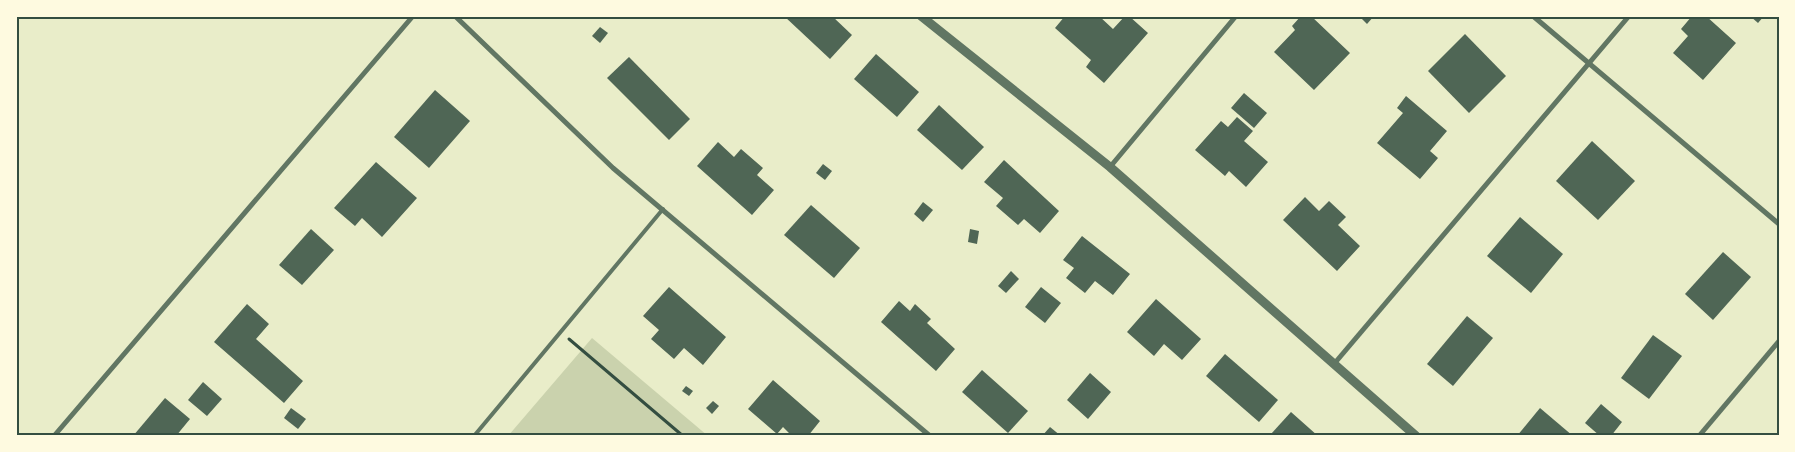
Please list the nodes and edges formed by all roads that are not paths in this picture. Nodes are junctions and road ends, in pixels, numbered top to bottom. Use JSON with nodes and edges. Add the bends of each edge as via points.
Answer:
{"nodes":[{"id":1,"x":413,"y":16,"type":"edge"},
{"id":2,"x":455,"y":16,"type":"edge"},
{"id":3,"x":921,"y":16,"type":"edge"},
{"id":4,"x":1236,"y":16,"type":"edge"},
{"id":5,"x":1533,"y":16,"type":"edge"},
{"id":6,"x":1629,"y":16,"type":"edge"},
{"id":7,"x":1589,"y":63,"type":"junction"},
{"id":8,"x":1110,"y":167,"type":"junction"},
{"id":9,"x":663,"y":209,"type":"junction"},
{"id":10,"x":1779,"y":224,"type":"edge"},
{"id":11,"x":1779,"y":341,"type":"edge"},
{"id":12,"x":1334,"y":364,"type":"junction"},
{"id":13,"x":54,"y":436,"type":"edge"},
{"id":14,"x":474,"y":436,"type":"edge"},
{"id":15,"x":930,"y":436,"type":"edge"},
{"id":16,"x":1416,"y":436,"type":"edge"},
{"id":17,"x":1699,"y":436,"type":"edge"}],
"edges":[{"from":1,"to":13,"type":"street"},
{"from":2,"to":9,"type":"street","via":[[613,168]]},
{"from":3,"to":8,"type":"street"},
{"from":4,"to":8,"type":"street"},
{"from":5,"to":7,"type":"street"},
{"from":6,"to":7,"type":"street"},
{"from":7,"to":10,"type":"street"},
{"from":7,"to":12,"type":"street"},
{"from":8,"to":12,"type":"street"},
{"from":9,"to":14,"type":"lane"},
{"from":9,"to":15,"type":"street"},
{"from":11,"to":17,"type":"street"},
{"from":12,"to":16,"type":"street"}]}
